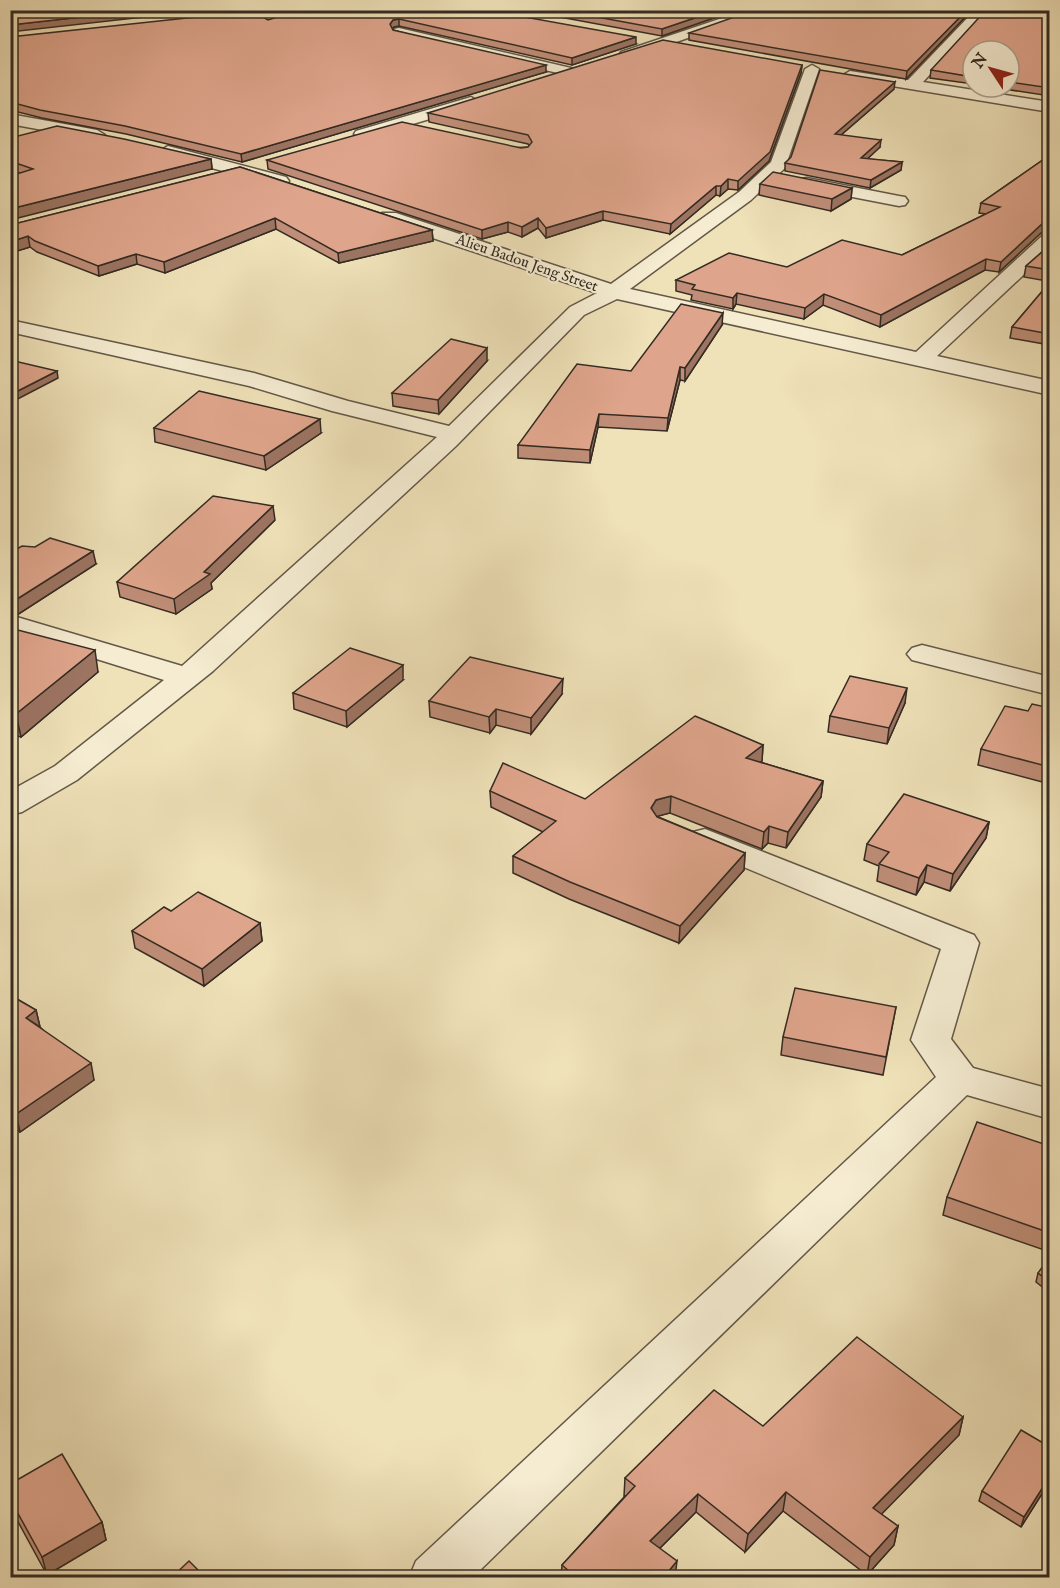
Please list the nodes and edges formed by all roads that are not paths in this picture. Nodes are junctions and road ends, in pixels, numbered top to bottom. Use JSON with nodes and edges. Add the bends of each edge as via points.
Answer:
{"nodes":[{"id":1,"x":267,"y":10,"type":"edge"},
{"id":2,"x":761,"y":10,"type":"edge"},
{"id":3,"x":983,"y":10,"type":"edge"},
{"id":4,"x":197,"y":18,"type":"edge"},
{"id":5,"x":399,"y":32,"type":"edge"},
{"id":6,"x":630,"y":37,"type":"edge"},
{"id":7,"x":664,"y":43,"type":"junction"},
{"id":8,"x":699,"y":49,"type":"edge"},
{"id":9,"x":612,"y":59,"type":"edge"},
{"id":10,"x":537,"y":82,"type":"edge"},
{"id":11,"x":911,"y":86,"type":"junction"},
{"id":12,"x":492,"y":96,"type":"edge"},
{"id":13,"x":1050,"y":107,"type":"edge"},
{"id":14,"x":10,"y":119,"type":"edge"},
{"id":15,"x":401,"y":123,"type":"junction"},
{"id":16,"x":434,"y":130,"type":"edge"},
{"id":17,"x":115,"y":138,"type":"edge"},
{"id":18,"x":344,"y":139,"type":"edge"},
{"id":19,"x":150,"y":146,"type":"edge"},
{"id":20,"x":265,"y":162,"type":"edge"},
{"id":21,"x":242,"y":169,"type":"junction"},
{"id":22,"x":767,"y":175,"type":"junction"},
{"id":23,"x":208,"y":177,"type":"edge"},
{"id":24,"x":298,"y":187,"type":"edge"},
{"id":25,"x":899,"y":201,"type":"dead end"},
{"id":26,"x":366,"y":209,"type":"edge"},
{"id":27,"x":1050,"y":239,"type":"edge"},
{"id":28,"x":614,"y":292,"type":"junction"},
{"id":29,"x":10,"y":326,"type":"edge"},
{"id":30,"x":920,"y":360,"type":"junction"},
{"id":31,"x":1050,"y":388,"type":"edge"},
{"id":32,"x":454,"y":434,"type":"junction"},
{"id":33,"x":10,"y":623,"type":"edge"},
{"id":34,"x":922,"y":654,"type":"dead end"},
{"id":35,"x":186,"y":677,"type":"junction"},
{"id":36,"x":1050,"y":686,"type":"edge"},
{"id":37,"x":10,"y":805,"type":"edge"},
{"id":38,"x":680,"y":829,"type":"edge"},
{"id":39,"x":959,"y":1079,"type":"junction"},
{"id":40,"x":1050,"y":1104,"type":"edge"},
{"id":41,"x":435,"y":1578,"type":"edge"}],
"edges":[{"from":1,"to":4,"type":"street"},
{"from":2,"to":7,"type":"street"},
{"from":3,"to":11,"type":"street"},
{"from":5,"to":10,"type":"street","via":[[577,70]]},
{"from":6,"to":7,"type":"street"},
{"from":7,"to":8,"type":"street"},
{"from":7,"to":9,"type":"street"},
{"from":11,"to":13,"type":"street"},
{"from":11,"to":22,"type":"street","via":[[815,69],[779,164]]},
{"from":12,"to":15,"type":"street"},
{"from":14,"to":17,"type":"street"},
{"from":15,"to":16,"type":"street"},
{"from":15,"to":18,"type":"street"},
{"from":19,"to":21,"type":"street"},
{"from":20,"to":21,"type":"street"},
{"from":21,"to":23,"type":"street"},
{"from":21,"to":24,"type":"street"},
{"from":22,"to":25,"type":"street"},
{"from":22,"to":28,"type":"street","via":[[745,196]]},
{"from":26,"to":28,"type":"street","name":"Alieu Badou Jeng Street"},
{"from":27,"to":30,"type":"street"},
{"from":28,"to":30,"type":"street","name":"Alieu Badou Jeng Street"},
{"from":28,"to":32,"type":"street","via":[[577,311]]},
{"from":29,"to":32,"type":"street","via":[[254,380]]},
{"from":30,"to":31,"type":"street","name":"Alieu Badou Jeng Street"},
{"from":32,"to":35,"type":"street"},
{"from":33,"to":35,"type":"street"},
{"from":34,"to":36,"type":"street"},
{"from":35,"to":37,"type":"street","via":[[66,773]]},
{"from":38,"to":39,"type":"street","via":[[961,943],[931,1040]]},
{"from":39,"to":40,"type":"street"},
{"from":39,"to":41,"type":"street"}]}
